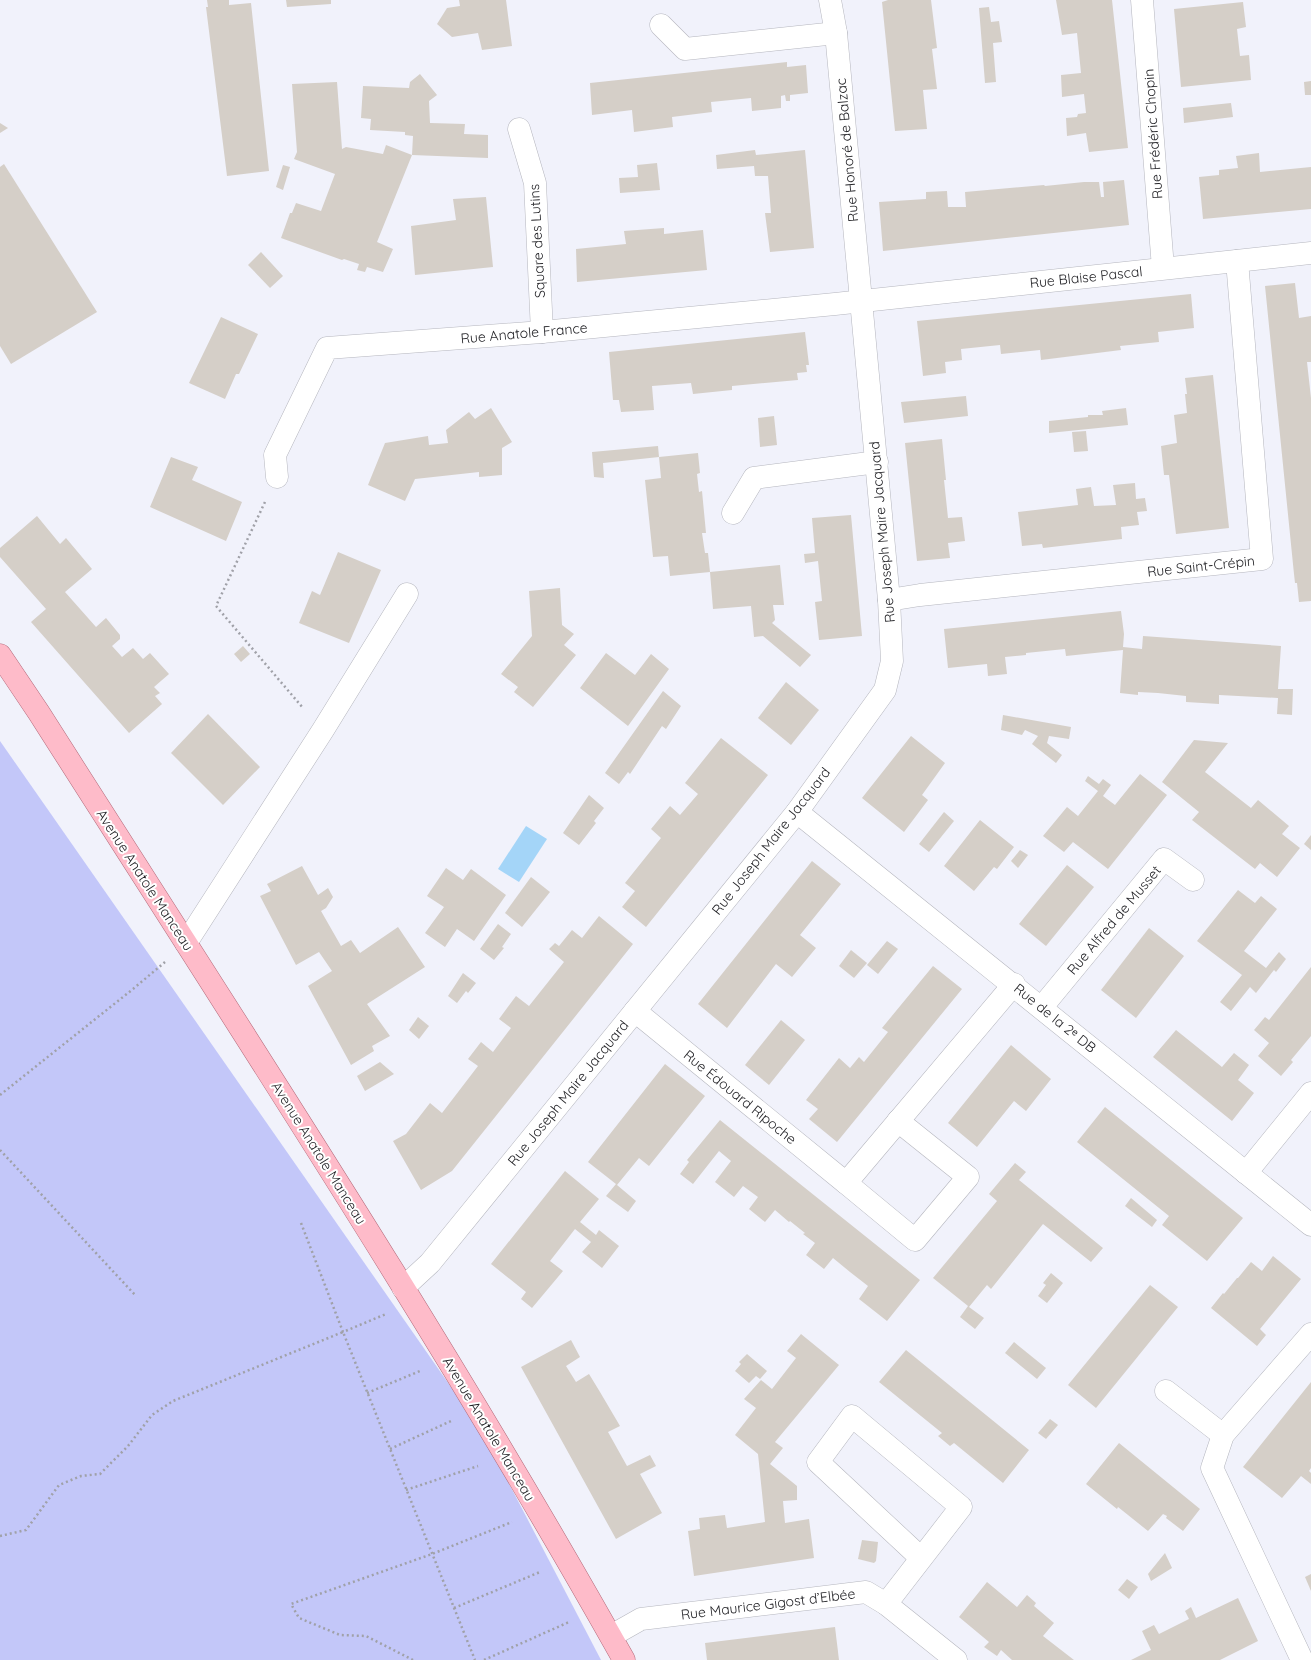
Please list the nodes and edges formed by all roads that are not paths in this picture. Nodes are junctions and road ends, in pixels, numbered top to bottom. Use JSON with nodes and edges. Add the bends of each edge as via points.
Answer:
{"nodes":[{"id":1,"x":830,"y":0,"type":"edge"},
{"id":2,"x":1142,"y":0,"type":"edge"},
{"id":3,"x":661,"y":25,"type":"dead end"},
{"id":4,"x":836,"y":33,"type":"junction"},
{"id":5,"x":518,"y":129,"type":"dead end"},
{"id":6,"x":1311,"y":253,"type":"edge"},
{"id":7,"x":1237,"y":261,"type":"junction"},
{"id":8,"x":1163,"y":268,"type":"junction"},
{"id":9,"x":860,"y":301,"type":"junction"},
{"id":10,"x":542,"y":332,"type":"junction"},
{"id":11,"x":877,"y":462,"type":"junction"},
{"id":12,"x":277,"y":477,"type":"road end"},
{"id":13,"x":733,"y":514,"type":"dead end"},
{"id":14,"x":407,"y":594,"type":"dead end"},
{"id":15,"x":889,"y":600,"type":"junction"},
{"id":16,"x":0,"y":655,"type":"edge"},
{"id":17,"x":797,"y":812,"type":"junction"},
{"id":18,"x":1193,"y":880,"type":"dead end"},
{"id":19,"x":186,"y":943,"type":"junction"},
{"id":20,"x":1014,"y":984,"type":"junction"},
{"id":21,"x":1042,"y":1007,"type":"junction"},
{"id":22,"x":635,"y":1011,"type":"junction"},
{"id":23,"x":1311,"y":1093,"type":"edge"},
{"id":24,"x":898,"y":1121,"type":"junction"},
{"id":25,"x":1246,"y":1173,"type":"junction"},
{"id":26,"x":846,"y":1183,"type":"junction"},
{"id":27,"x":1311,"y":1225,"type":"edge"},
{"id":28,"x":408,"y":1296,"type":"junction"},
{"id":29,"x":1311,"y":1334,"type":"edge"},
{"id":30,"x":1166,"y":1391,"type":"dead end"},
{"id":31,"x":1223,"y":1435,"type":"junction"},
{"id":32,"x":921,"y":1558,"type":"junction"},
{"id":33,"x":886,"y":1604,"type":"junction"},
{"id":34,"x":611,"y":1636,"type":"junction"},
{"id":35,"x":624,"y":1660,"type":"edge"},
{"id":36,"x":956,"y":1660,"type":"edge"},
{"id":37,"x":1302,"y":1660,"type":"edge"}],
"edges":[{"from":1,"to":4,"type":"street","name":"Rue Honoré de Balzac"},
{"from":2,"to":8,"type":"street","name":"Rue Frédéric Chopin"},
{"from":3,"to":4,"type":"street","via":[[685,49]]},
{"from":4,"to":9,"type":"street","name":"Rue Honoré de Balzac"},
{"from":5,"to":10,"type":"street","name":"Square des Lutins","via":[[535,182]]},
{"from":6,"to":7,"type":"street","name":"Rue Blaise Pascal"},
{"from":7,"to":8,"type":"street","name":"Rue Blaise Pascal"},
{"from":7,"to":15,"type":"street","name":"Rue Saint-Crépin","via":[[1262,559]]},
{"from":8,"to":9,"type":"street","name":"Rue Blaise Pascal"},
{"from":9,"to":10,"type":"street","name":"Rue Anatole France"},
{"from":9,"to":11,"type":"street","name":"Rue Joseph Maire Jacquard"},
{"from":10,"to":12,"type":"street","name":"Rue Anatole France","via":[[327,348],[275,455]]},
{"from":11,"to":13,"type":"street","via":[[754,478]]},
{"from":11,"to":15,"type":"street","name":"Rue Joseph Maire Jacquard"},
{"from":14,"to":19,"type":"street"},
{"from":15,"to":17,"type":"street","name":"Rue Joseph Maire Jacquard","via":[[892,660],[885,690]]},
{"from":16,"to":19,"type":"main road","name":"Avenue Anatole Manceau"},
{"from":17,"to":20,"type":"street","name":"Rue de la 2ᵉ DB"},
{"from":17,"to":22,"type":"street","name":"Rue Joseph Maire Jacquard"},
{"from":18,"to":21,"type":"street","name":"Rue Alfred de Musset","via":[[1164,859]]},
{"from":19,"to":28,"type":"main road","name":"Avenue Anatole Manceau"},
{"from":20,"to":21,"type":"street","name":"Rue de la 2ᵉ DB"},
{"from":20,"to":24,"type":"street"},
{"from":21,"to":25,"type":"street","name":"Rue de la 2ᵉ DB"},
{"from":22,"to":26,"type":"street","name":"Rue Édouard Ripoche"},
{"from":22,"to":28,"type":"street","name":"Rue Joseph Maire Jacquard","via":[[430,1263]]},
{"from":23,"to":25,"type":"street"},
{"from":24,"to":26,"type":"street"},
{"from":24,"to":26,"type":"street","name":"Rue Édouard Ripoche","via":[[968,1177],[915,1240]]},
{"from":25,"to":27,"type":"street","name":"Rue de la 2ᵉ DB"},
{"from":28,"to":34,"type":"main road","name":"Avenue Anatole Manceau","via":[[449,1360]]},
{"from":29,"to":31,"type":"street"},
{"from":30,"to":31,"type":"street"},
{"from":31,"to":37,"type":"street","via":[[1212,1468]]},
{"from":32,"to":32,"type":"street","via":[[960,1507],[852,1416],[818,1462]]},
{"from":32,"to":33,"type":"street"},
{"from":33,"to":34,"type":"street","name":"Rue Maurice Gigost d’Elbée","via":[[866,1592],[641,1619]]},
{"from":33,"to":36,"type":"street","name":"Rue Maurice Gigost d’Elbée"},
{"from":34,"to":35,"type":"main road","name":"Avenue Anatole Manceau"}]}
